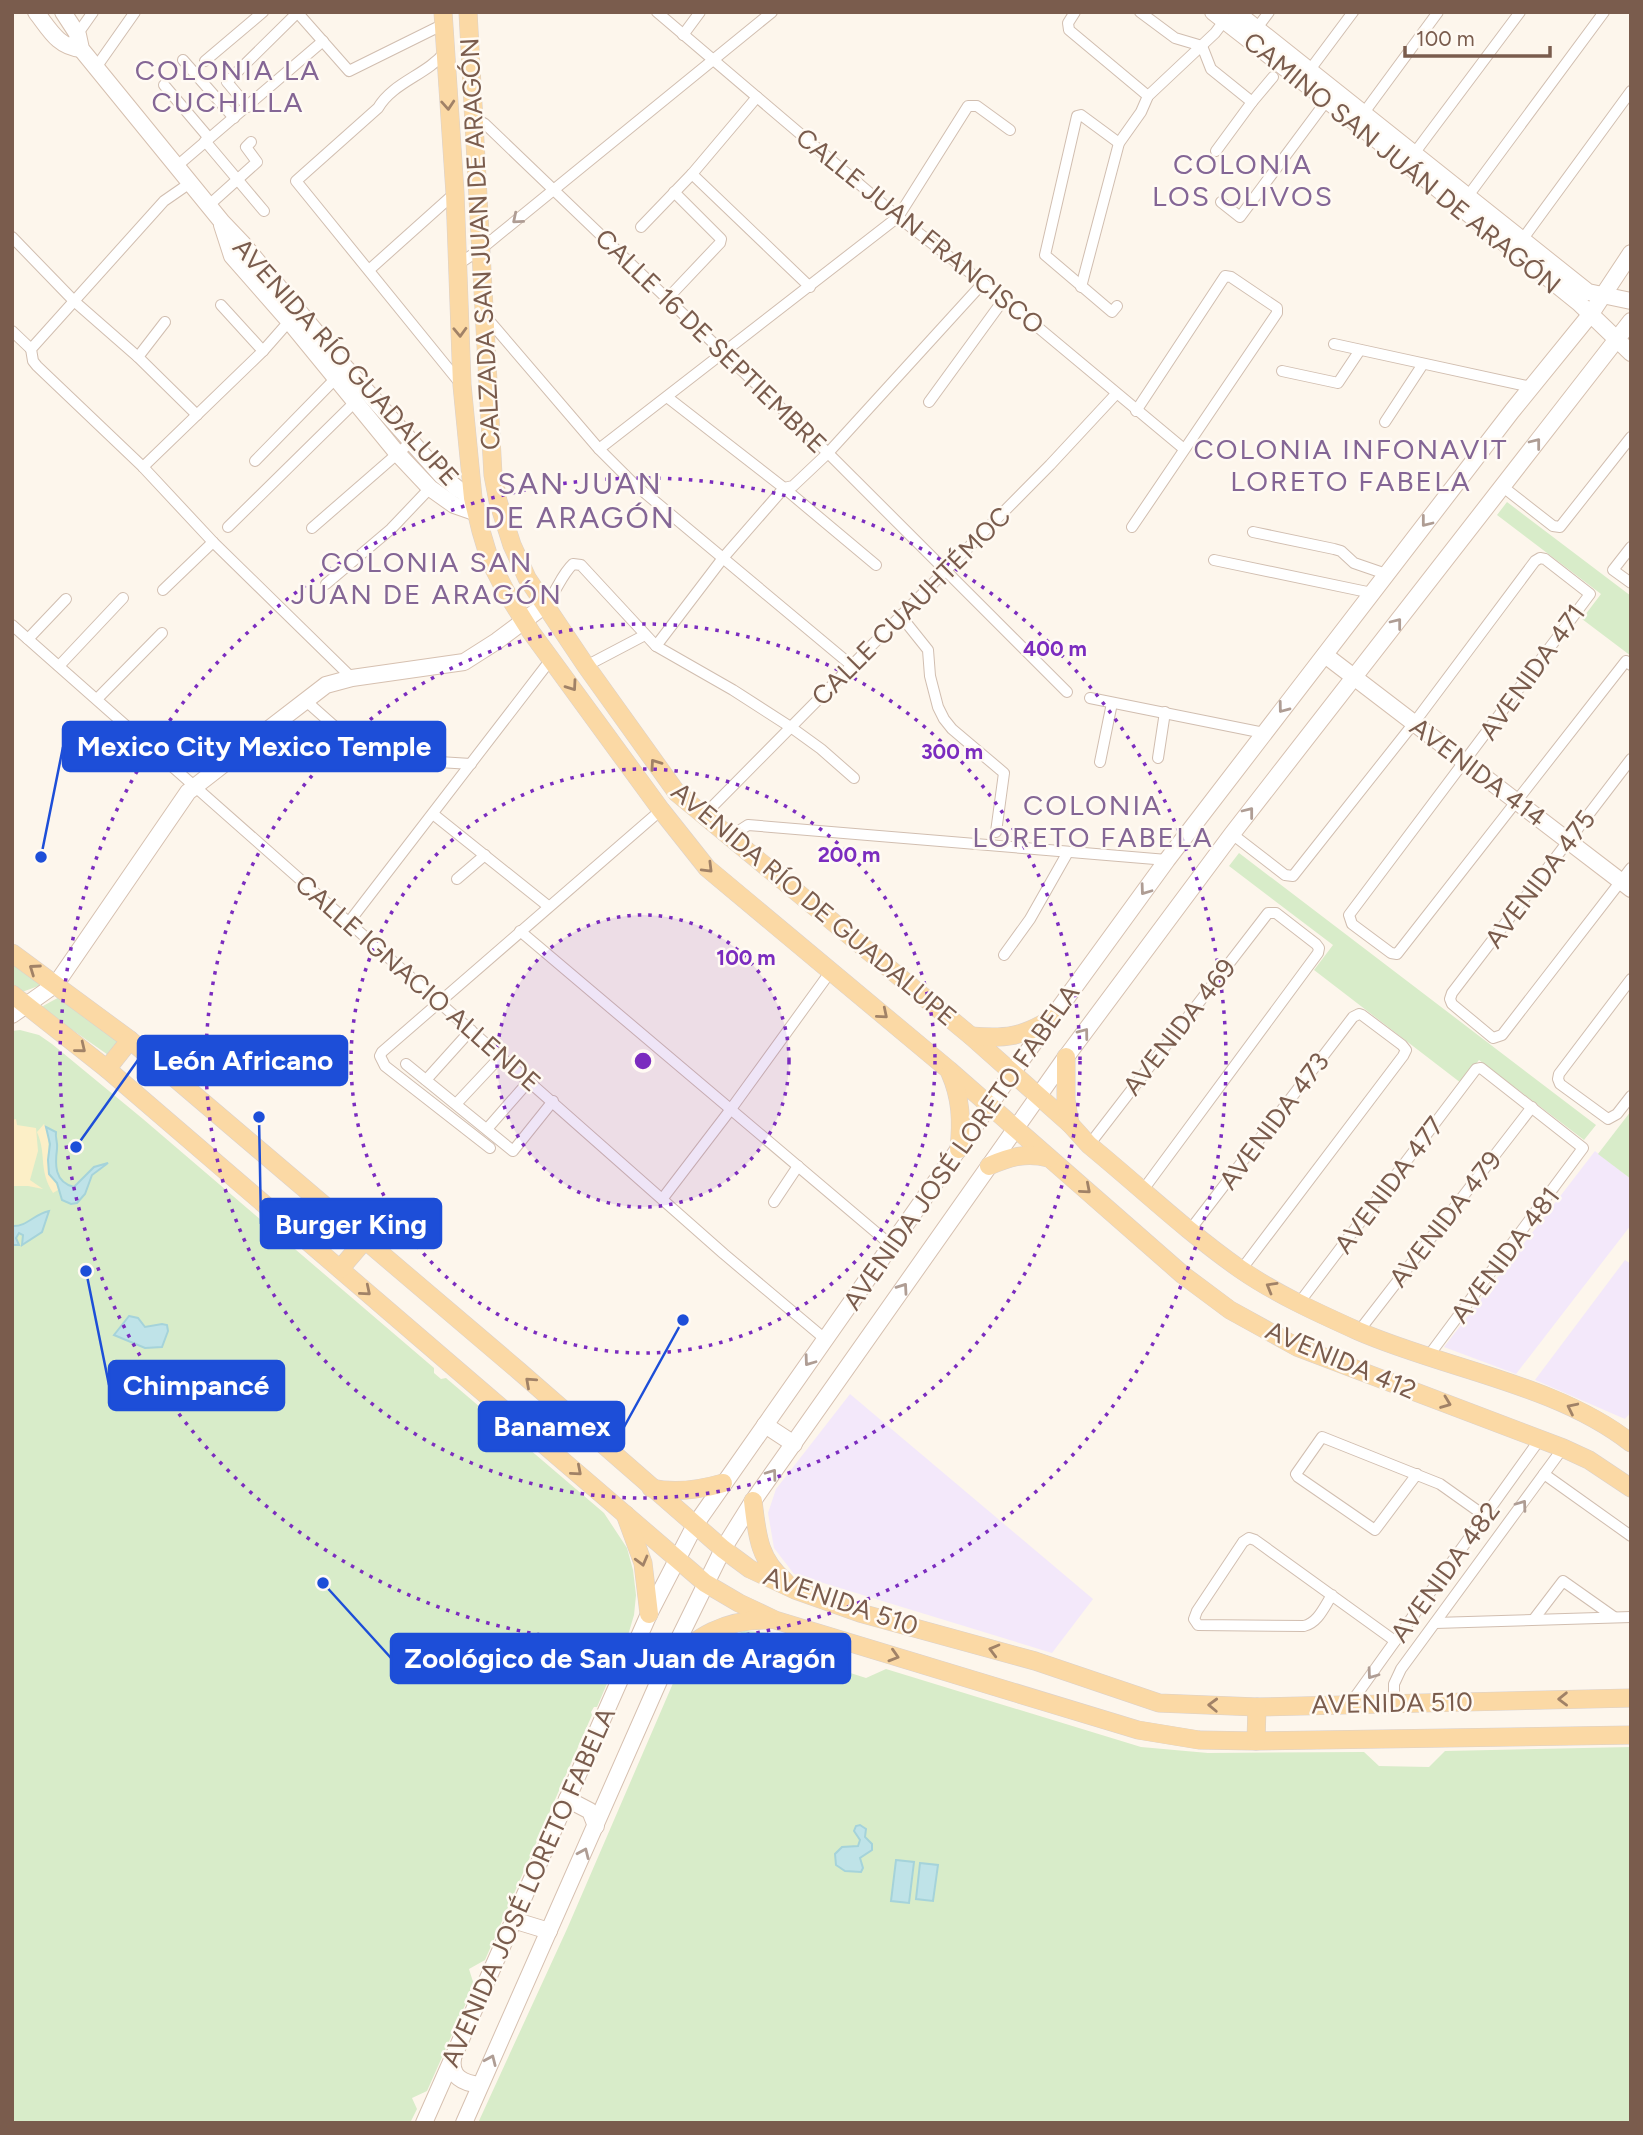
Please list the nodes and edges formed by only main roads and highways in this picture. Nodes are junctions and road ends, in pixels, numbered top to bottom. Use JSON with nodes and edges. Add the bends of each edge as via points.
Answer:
{"nodes":[{"id":1,"x":36,"y":12,"type":"edge"},
{"id":2,"x":63,"y":12,"type":"edge"},
{"id":3,"x":468,"y":12,"type":"edge"},
{"id":4,"x":1224,"y":15,"type":"edge"},
{"id":5,"x":443,"y":18,"type":"edge"},
{"id":6,"x":1253,"y":35,"type":"junction"},
{"id":7,"x":76,"y":44,"type":"junction"},
{"id":8,"x":1330,"y":96,"type":"junction"},
{"id":9,"x":1385,"y":139,"type":"junction"},
{"id":10,"x":1463,"y":202,"type":"junction"},
{"id":11,"x":1503,"y":234,"type":"junction"},
{"id":12,"x":1631,"y":253,"type":"edge"},
{"id":13,"x":1534,"y":259,"type":"junction"},
{"id":14,"x":1603,"y":297,"type":"junction"},
{"id":15,"x":1631,"y":301,"type":"edge"},
{"id":16,"x":1590,"y":315,"type":"junction"},
{"id":17,"x":1631,"y":321,"type":"edge"},
{"id":18,"x":1616,"y":340,"type":"junction"},
{"id":19,"x":1631,"y":353,"type":"edge"},
{"id":20,"x":340,"y":373,"type":"junction"},
{"id":21,"x":493,"y":475,"type":"joint"},
{"id":22,"x":475,"y":506,"type":"junction"},
{"id":23,"x":545,"y":605,"type":"junction"},
{"id":24,"x":524,"y":621,"type":"junction"},
{"id":25,"x":1325,"y":655,"type":"junction"},
{"id":26,"x":1355,"y":677,"type":"junction"},
{"id":27,"x":1627,"y":879,"type":"edge"},
{"id":28,"x":12,"y":953,"type":"edge"},
{"id":29,"x":56,"y":984,"type":"junction"},
{"id":30,"x":12,"y":994,"type":"edge"},
{"id":31,"x":28,"y":1005,"type":"junction"},
{"id":32,"x":12,"y":1015,"type":"edge"},
{"id":33,"x":1051,"y":1018,"type":"junction"},
{"id":34,"x":971,"y":1036,"type":"junction"},
{"id":35,"x":130,"y":1040,"type":"junction"},
{"id":36,"x":1066,"y":1057,"type":"junction"},
{"id":37,"x":107,"y":1069,"type":"junction"},
{"id":38,"x":949,"y":1070,"type":"junction"},
{"id":39,"x":1012,"y":1073,"type":"junction"},
{"id":40,"x":1039,"y":1097,"type":"junction"},
{"id":41,"x":989,"y":1105,"type":"junction"},
{"id":42,"x":1070,"y":1124,"type":"junction"},
{"id":43,"x":1016,"y":1128,"type":"junction"},
{"id":44,"x":960,"y":1149,"type":"junction"},
{"id":45,"x":1050,"y":1158,"type":"junction"},
{"id":46,"x":989,"y":1166,"type":"junction"},
{"id":47,"x":365,"y":1241,"type":"junction"},
{"id":48,"x":340,"y":1269,"type":"junction"},
{"id":49,"x":561,"y":1409,"type":"junction"},
{"id":50,"x":765,"y":1425,"type":"junction"},
{"id":51,"x":535,"y":1435,"type":"junction"},
{"id":52,"x":1630,"y":1440,"type":"edge"},
{"id":53,"x":794,"y":1444,"type":"junction"},
{"id":54,"x":723,"y":1483,"type":"junction"},
{"id":55,"x":650,"y":1488,"type":"junction"},
{"id":56,"x":1631,"y":1488,"type":"edge"},
{"id":57,"x":753,"y":1501,"type":"junction"},
{"id":58,"x":624,"y":1511,"type":"junction"},
{"id":59,"x":695,"y":1525,"type":"junction"},
{"id":60,"x":723,"y":1549,"type":"junction"},
{"id":61,"x":677,"y":1557,"type":"junction"},
{"id":62,"x":705,"y":1583,"type":"junction"},
{"id":63,"x":795,"y":1590,"type":"junction"},
{"id":64,"x":860,"y":1613,"type":"junction"},
{"id":65,"x":649,"y":1614,"type":"junction"},
{"id":66,"x":775,"y":1620,"type":"junction"},
{"id":67,"x":850,"y":1643,"type":"junction"},
{"id":68,"x":666,"y":1665,"type":"junction"},
{"id":69,"x":1631,"y":1698,"type":"edge"},
{"id":70,"x":1256,"y":1707,"type":"junction"},
{"id":71,"x":1631,"y":1735,"type":"edge"},
{"id":72,"x":1256,"y":1741,"type":"junction"},
{"id":73,"x":576,"y":1780,"type":"junction"},
{"id":74,"x":567,"y":1799,"type":"junction"},
{"id":75,"x":604,"y":1806,"type":"junction"},
{"id":76,"x":596,"y":1826,"type":"junction"},
{"id":77,"x":513,"y":1920,"type":"junction"},
{"id":78,"x":550,"y":1931,"type":"junction"},
{"id":79,"x":453,"y":2058,"type":"junction"},
{"id":80,"x":441,"y":2083,"type":"junction"},
{"id":81,"x":480,"y":2085,"type":"junction"},
{"id":82,"x":472,"y":2105,"type":"junction"},
{"id":83,"x":424,"y":2123,"type":"edge"},
{"id":84,"x":464,"y":2123,"type":"edge"}],
"edges":[{"from":1,"to":7,"type":"main road","name":"AVENIDA RÍO GUADALUPE","via":[[55,37]]},
{"from":2,"to":7,"type":"main road","name":"AVENIDA RÍO GUADALUPE"},
{"from":3,"to":21,"type":"main road","name":"CALZADA SAN JUAN DE ARAGÓN"},
{"from":4,"to":6,"type":"main road","name":"CAMINO SAN JUÁN DE ARAGÓN"},
{"from":5,"to":22,"type":"main road","name":"CALZADA SAN JUAN DE ARAGÓN","one_way":true,"via":[[462,385]]},
{"from":6,"to":8,"type":"main road","name":"CAMINO SAN JUÁN DE ARAGÓN"},
{"from":6,"to":8,"type":"main road","name":"CAMINO SAN JUÁN DE ARAGÓN","via":[[1309,71]]},
{"from":7,"to":20,"type":"main road","name":"AVENIDA RÍO GUADALUPE","via":[[222,222],[232,256],[295,315]]},
{"from":8,"to":9,"type":"main road","name":"CAMINO SAN JUÁN DE ARAGÓN"},
{"from":8,"to":9,"type":"main road","name":"CAMINO SAN JUÁN DE ARAGÓN","via":[[1363,114]]},
{"from":9,"to":10,"type":"main road","name":"CAMINO SAN JUÁN DE ARAGÓN"},
{"from":9,"to":10,"type":"main road","name":"CAMINO SAN JUÁN DE ARAGÓN","via":[[1413,155]]},
{"from":10,"to":11,"type":"main road","name":"CAMINO SAN JUÁN DE ARAGÓN"},
{"from":11,"to":13,"type":"main road","name":"CAMINO SAN JUÁN DE ARAGÓN"},
{"from":11,"to":13,"type":"main road","name":"CAMINO SAN JUÁN DE ARAGÓN","via":[[1522,240]]},
{"from":12,"to":14,"type":"main road","name":"AVENIDA JOSÉ LORETO FABELA"},
{"from":13,"to":14,"type":"main road","name":"CAMINO SAN JUÁN DE ARAGÓN"},
{"from":13,"to":16,"type":"main road","name":"CAMINO SAN JUÁN DE ARAGÓN"},
{"from":14,"to":15,"type":"main road"},
{"from":14,"to":16,"type":"main road","name":"AVENIDA JOSÉ LORETO FABELA"},
{"from":16,"to":18,"type":"main road","name":"CAMINO SAN JUÁN DE ARAGÓN"},
{"from":16,"to":25,"type":"main road","name":"AVENIDA JOSÉ LORETO FABELA","one_way":true},
{"from":17,"to":18,"type":"main road","name":"AVENIDA JOSÉ LORETO FABELA"},
{"from":18,"to":19,"type":"main road","name":"CAMINO SAN JUÁN DE ARAGÓN"},
{"from":26,"to":18,"type":"main road","name":"AVENIDA JOSÉ LORETO FABELA","one_way":true},
{"from":20,"to":22,"type":"main road","name":"AVENIDA RÍO GUADALUPE"},
{"from":20,"to":22,"type":"main road","name":"AVENIDA RÍO GUADALUPE","via":[[354,403],[430,488],[454,505]]},
{"from":21,"to":23,"type":"main road","name":"AVENIDA RÍO DE GUADALUPE","via":[[512,545]]},
{"from":22,"to":24,"type":"main road","name":"AVENIDA RÍO DE GUADALUPE","via":[[491,561]]},
{"from":23,"to":24,"type":"main road"},
{"from":34,"to":23,"type":"main road","name":"AVENIDA RÍO DE GUADALUPE","one_way":true,"via":[[677,793]]},
{"from":24,"to":29,"type":"main road","via":[[464,662],[326,685],[194,787]]},
{"from":24,"to":38,"type":"main road","name":"AVENIDA RÍO DE GUADALUPE","one_way":true,"via":[[707,868]]},
{"from":25,"to":26,"type":"main road","name":"AVENIDA 414"},
{"from":25,"to":33,"type":"main road","name":"AVENIDA JOSÉ LORETO FABELA","one_way":true},
{"from":26,"to":27,"type":"main road","name":"AVENIDA 414","via":[[1569,841]]},
{"from":36,"to":26,"type":"main road","name":"AVENIDA JOSÉ LORETO FABELA","one_way":true,"via":[[1231,834]]},
{"from":29,"to":28,"type":"main road","name":"AVENIDA 510","one_way":true},
{"from":29,"to":31,"type":"main road"},
{"from":29,"to":35,"type":"main road","name":"AVENIDA 510"},
{"from":30,"to":31,"type":"main road","name":"AVENIDA 510"},
{"from":31,"to":32,"type":"main road"},
{"from":31,"to":37,"type":"main road","name":"AVENIDA 510","one_way":true},
{"from":33,"to":34,"type":"main road","via":[[1023,1034]]},
{"from":33,"to":39,"type":"main road","name":"AVENIDA JOSÉ LORETO FABELA"},
{"from":34,"to":39,"type":"main road","name":"AVENIDA RÍO DE GUADALUPE"},
{"from":35,"to":37,"type":"main road"},
{"from":35,"to":47,"type":"main road","name":"AVENIDA 510"},
{"from":36,"to":40,"type":"main road","name":"AVENIDA JOSÉ LORETO FABELA"},
{"from":36,"to":42,"type":"main road"},
{"from":37,"to":48,"type":"main road","name":"AVENIDA 510"},
{"from":38,"to":41,"type":"main road","name":"AVENIDA RÍO DE GUADALUPE"},
{"from":38,"to":44,"type":"main road","via":[[960,1106]]},
{"from":39,"to":40,"type":"main road","name":"AVENIDA RÍO DE GUADALUPE"},
{"from":39,"to":41,"type":"main road","name":"AVENIDA JOSÉ LORETO FABELA"},
{"from":40,"to":42,"type":"main road","name":"AVENIDA 412"},
{"from":40,"to":43,"type":"main road","name":"AVENIDA JOSÉ LORETO FABELA"},
{"from":41,"to":43,"type":"main road","name":"AVENIDA RÍO DE GUADALUPE"},
{"from":41,"to":44,"type":"main road","name":"AVENIDA JOSÉ LORETO FABELA"},
{"from":52,"to":42,"type":"main road","name":"AVENIDA 412","one_way":true,"via":[[1550,1398],[1427,1358],[1299,1303],[1241,1270],[1089,1145]]},
{"from":43,"to":45,"type":"main road","name":"AVENIDA 412"},
{"from":43,"to":46,"type":"main road","name":"AVENIDA JOSÉ LORETO FABELA"},
{"from":44,"to":50,"type":"main road","name":"AVENIDA JOSÉ LORETO FABELA","one_way":true},
{"from":45,"to":46,"type":"main road","via":[[1022,1154]]},
{"from":45,"to":56,"type":"main road","name":"AVENIDA 412","one_way":true,"via":[[1183,1275],[1242,1316],[1297,1347],[1563,1448]]},
{"from":53,"to":46,"type":"main road","name":"AVENIDA JOSÉ LORETO FABELA","one_way":true},
{"from":47,"to":48,"type":"main road"},
{"from":49,"to":47,"type":"main road","name":"AVENIDA 510","one_way":true},
{"from":48,"to":51,"type":"main road","name":"AVENIDA 510","one_way":true},
{"from":49,"to":51,"type":"main road","via":[[557,1433],[545,1438]]},
{"from":49,"to":55,"type":"main road","name":"AVENIDA 510"},
{"from":50,"to":53,"type":"main road"},
{"from":50,"to":54,"type":"main road","name":"AVENIDA JOSÉ LORETO FABELA"},
{"from":51,"to":58,"type":"main road","name":"AVENIDA 510","one_way":true},
{"from":57,"to":53,"type":"main road","name":"AVENIDA JOSÉ LORETO FABELA","one_way":true},
{"from":54,"to":55,"type":"main road","via":[[667,1492]]},
{"from":54,"to":59,"type":"main road","name":"AVENIDA JOSÉ LORETO FABELA"},
{"from":55,"to":59,"type":"main road","name":"AVENIDA 510"},
{"from":57,"to":60,"type":"main road","name":"AVENIDA JOSÉ LORETO FABELA"},
{"from":57,"to":63,"type":"main road","via":[[761,1549],[772,1570]]},
{"from":58,"to":61,"type":"main road","name":"AVENIDA 510"},
{"from":58,"to":65,"type":"main road","one_way":true,"via":[[643,1563]]},
{"from":59,"to":60,"type":"main road","name":"AVENIDA 510"},
{"from":59,"to":61,"type":"main road","name":"AVENIDA JOSÉ LORETO FABELA"},
{"from":60,"to":62,"type":"main road","name":"AVENIDA JOSÉ LORETO FABELA"},
{"from":60,"to":63,"type":"main road","name":"AVENIDA 510","via":[[750,1569]]},
{"from":61,"to":62,"type":"main road","name":"AVENIDA 510"},
{"from":61,"to":65,"type":"main road","name":"AVENIDA JOSÉ LORETO FABELA"},
{"from":62,"to":66,"type":"main road","name":"AVENIDA 510"},
{"from":62,"to":68,"type":"main road","name":"AVENIDA JOSÉ LORETO FABELA"},
{"from":63,"to":64,"type":"main road","name":"AVENIDA 510"},
{"from":64,"to":67,"type":"main road"},
{"from":70,"to":64,"type":"main road","name":"AVENIDA 510","one_way":true,"via":[[1159,1703],[1035,1661]]},
{"from":65,"to":73,"type":"main road","name":"AVENIDA JOSÉ LORETO FABELA"},
{"from":66,"to":67,"type":"main road","name":"AVENIDA 510"},
{"from":66,"to":68,"type":"main road","via":[[746,1619],[717,1628]]},
{"from":67,"to":72,"type":"main road","name":"AVENIDA 510","one_way":true,"via":[[1138,1730],[1199,1740]]},
{"from":68,"to":75,"type":"main road","name":"AVENIDA JOSÉ LORETO FABELA"},
{"from":69,"to":70,"type":"main road","name":"AVENIDA 510","one_way":true},
{"from":70,"to":72,"type":"main road"},
{"from":71,"to":72,"type":"main road","name":"AVENIDA 510"},
{"from":73,"to":74,"type":"main road","name":"AVENIDA JOSÉ LORETO FABELA"},
{"from":73,"to":75,"type":"main road","via":[[582,1795]]},
{"from":74,"to":76,"type":"main road","via":[[590,1811]]},
{"from":74,"to":77,"type":"main road","name":"AVENIDA JOSÉ LORETO FABELA"},
{"from":75,"to":76,"type":"main road","name":"AVENIDA JOSÉ LORETO FABELA"},
{"from":78,"to":76,"type":"main road","name":"AVENIDA JOSÉ LORETO FABELA","one_way":true},
{"from":77,"to":78,"type":"main road"},
{"from":77,"to":79,"type":"main road","name":"AVENIDA JOSÉ LORETO FABELA"},
{"from":81,"to":78,"type":"main road","name":"AVENIDA JOSÉ LORETO FABELA","one_way":true},
{"from":79,"to":80,"type":"main road","name":"AVENIDA JOSÉ LORETO FABELA"},
{"from":79,"to":81,"type":"main road","via":[[455,2074],[468,2084]]},
{"from":80,"to":82,"type":"main road","via":[[460,2091]]},
{"from":80,"to":83,"type":"main road","name":"AVENIDA JOSÉ LORETO FABELA"},
{"from":81,"to":82,"type":"main road","name":"AVENIDA JOSÉ LORETO FABELA"},
{"from":82,"to":84,"type":"main road","name":"AVENIDA JOSÉ LORETO FABELA"}]}
